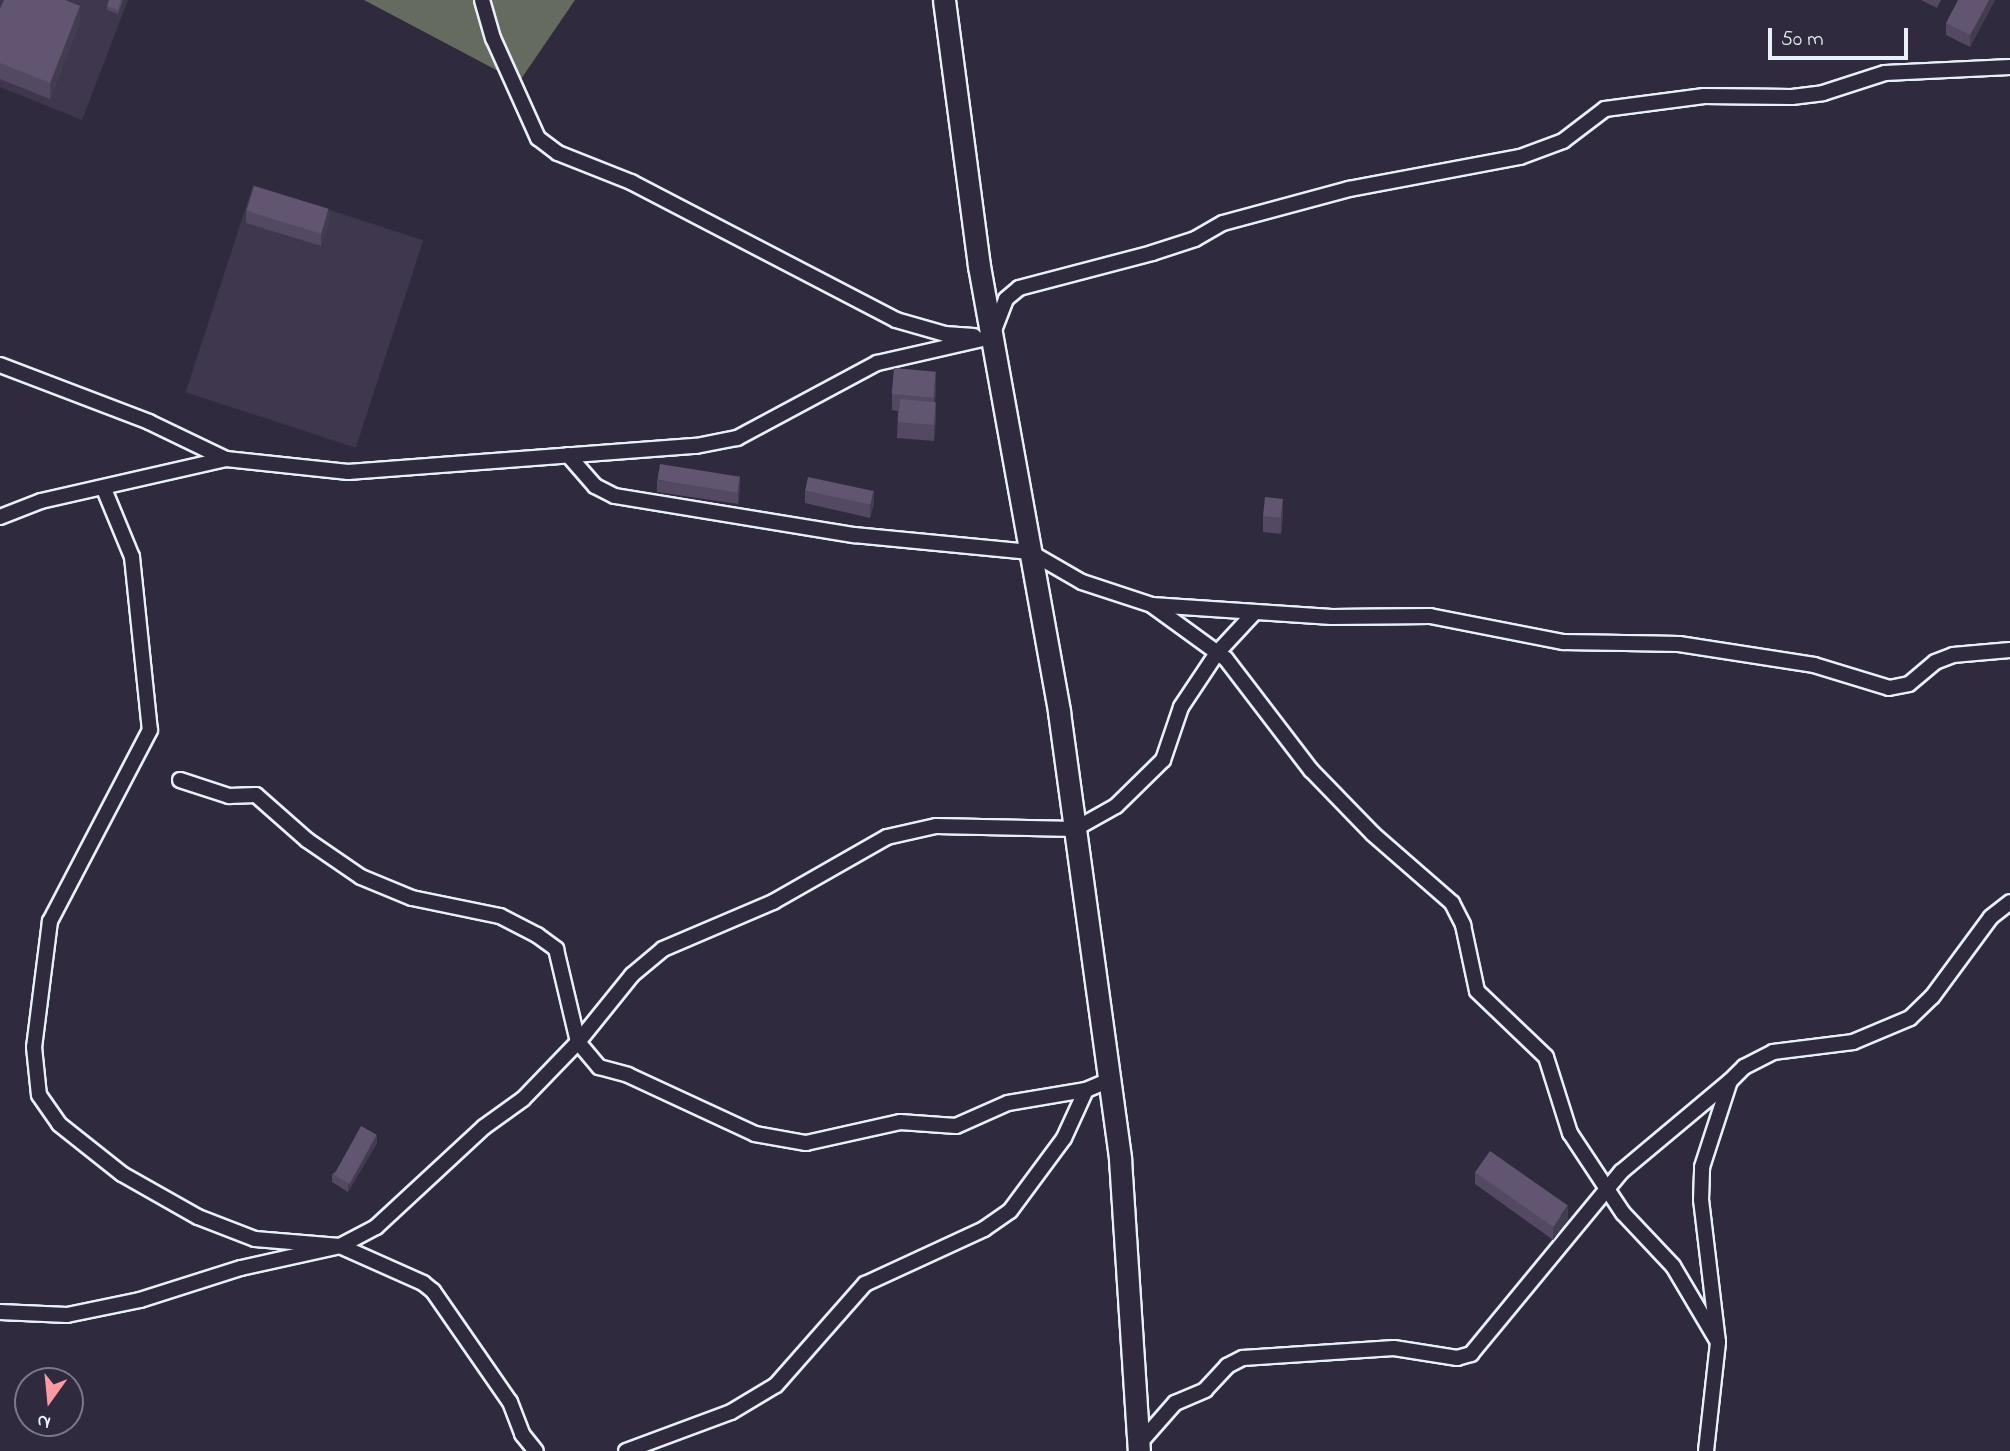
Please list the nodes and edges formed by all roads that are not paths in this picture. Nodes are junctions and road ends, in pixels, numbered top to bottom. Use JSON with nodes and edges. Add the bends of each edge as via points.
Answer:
{"nodes":[{"id":1,"x":482,"y":0,"type":"edge"},
{"id":2,"x":944,"y":0,"type":"edge"},
{"id":3,"x":2010,"y":67,"type":"edge"},
{"id":4,"x":992,"y":337,"type":"junction"},
{"id":5,"x":0,"y":365,"type":"edge"},
{"id":6,"x":568,"y":455,"type":"junction"},
{"id":7,"x":226,"y":459,"type":"junction"},
{"id":8,"x":104,"y":489,"type":"junction"},
{"id":9,"x":0,"y":517,"type":"edge"},
{"id":10,"x":1030,"y":552,"type":"junction"},
{"id":11,"x":1152,"y":606,"type":"junction"},
{"id":12,"x":1255,"y":612,"type":"junction"},
{"id":13,"x":2010,"y":650,"type":"edge"},
{"id":14,"x":1217,"y":653,"type":"junction"},
{"id":15,"x":180,"y":780,"type":"dead end"},
{"id":16,"x":1075,"y":829,"type":"junction"},
{"id":17,"x":2010,"y":902,"type":"edge"},
{"id":18,"x":578,"y":1042,"type":"junction"},
{"id":19,"x":1109,"y":1080,"type":"junction"},
{"id":20,"x":1730,"y":1081,"type":"junction"},
{"id":21,"x":1086,"y":1090,"type":"junction"},
{"id":22,"x":1606,"y":1189,"type":"junction"},
{"id":23,"x":340,"y":1246,"type":"junction"},
{"id":24,"x":0,"y":1312,"type":"edge"},
{"id":25,"x":1718,"y":1342,"type":"junction"},
{"id":26,"x":1139,"y":1447,"type":"edge"},
{"id":27,"x":536,"y":1451,"type":"edge"},
{"id":28,"x":626,"y":1451,"type":"edge"},
{"id":29,"x":1706,"y":1451,"type":"edge"}],
"edges":[{"from":1,"to":4,"type":"street","via":[[493,38],[538,138],[558,153],[631,182],[896,320],[944,334]]},
{"from":2,"to":4,"type":"street"},
{"from":3,"to":4,"type":"street","via":[[1885,73],[1823,93],[1792,97],[1704,96],[1605,109],[1563,141],[1520,157],[1349,189],[1223,222],[1195,239],[1152,253],[1019,288],[1006,299]]},
{"from":4,"to":6,"type":"street","via":[[877,363],[737,438],[696,446]]},
{"from":4,"to":10,"type":"street"},
{"from":5,"to":7,"type":"street","via":[[149,422]]},
{"from":6,"to":7,"type":"street","via":[[348,472]]},
{"from":6,"to":10,"type":"street","via":[[595,486],[615,496],[854,536]]},
{"from":7,"to":8,"type":"street"},
{"from":8,"to":9,"type":"street","via":[[41,501]]},
{"from":8,"to":23,"type":"street","via":[[132,557],[150,730],[50,921],[34,1047],[39,1095],[59,1124],[122,1174],[198,1217],[255,1239]]},
{"from":10,"to":11,"type":"street","via":[[1083,582]]},
{"from":10,"to":16,"type":"street"},
{"from":11,"to":12,"type":"street"},
{"from":11,"to":14,"type":"street"},
{"from":12,"to":13,"type":"street","via":[[1430,616],[1563,642],[1679,644],[1814,665],[1889,688],[1909,684],[1935,662],[1953,655]]},
{"from":12,"to":14,"type":"street"},
{"from":14,"to":16,"type":"street","via":[[1181,707],[1157,768],[1116,806]]},
{"from":14,"to":22,"type":"street","via":[[1311,770],[1373,834],[1452,903],[1478,991],[1546,1057],[1570,1133]]},
{"from":15,"to":18,"type":"street","via":[[229,796],[256,795],[307,840],[361,877],[412,898],[500,916],[537,935],[556,948]]},
{"from":16,"to":18,"type":"street","via":[[936,826],[887,837],[773,902],[663,949],[632,975]]},
{"from":16,"to":19,"type":"street"},
{"from":17,"to":20,"type":"street","via":[[1991,917],[1932,998],[1910,1018],[1853,1042],[1773,1052],[1744,1067]]},
{"from":18,"to":21,"type":"street","via":[[599,1067],[628,1075],[755,1134],[806,1143],[900,1122],[956,1126],[1009,1103]]},
{"from":18,"to":23,"type":"street","via":[[523,1100],[484,1127],[376,1227]]},
{"from":19,"to":21,"type":"street"},
{"from":19,"to":26,"type":"street","via":[[1120,1159]]},
{"from":20,"to":22,"type":"street"},
{"from":20,"to":25,"type":"street","via":[[1702,1167],[1701,1200]]},
{"from":21,"to":28,"type":"street","via":[[1064,1138],[1010,1211],[984,1229],[865,1284],[776,1385],[732,1412]]},
{"from":22,"to":25,"type":"street","via":[[1672,1266]]},
{"from":22,"to":26,"type":"street","via":[[1471,1354],[1437,1357],[1394,1348],[1243,1358],[1227,1366],[1205,1390],[1175,1403]]},
{"from":23,"to":24,"type":"street","via":[[67,1315]]},
{"from":23,"to":27,"type":"street","via":[[433,1291],[510,1402],[522,1434]]},
{"from":25,"to":29,"type":"street"}]}
